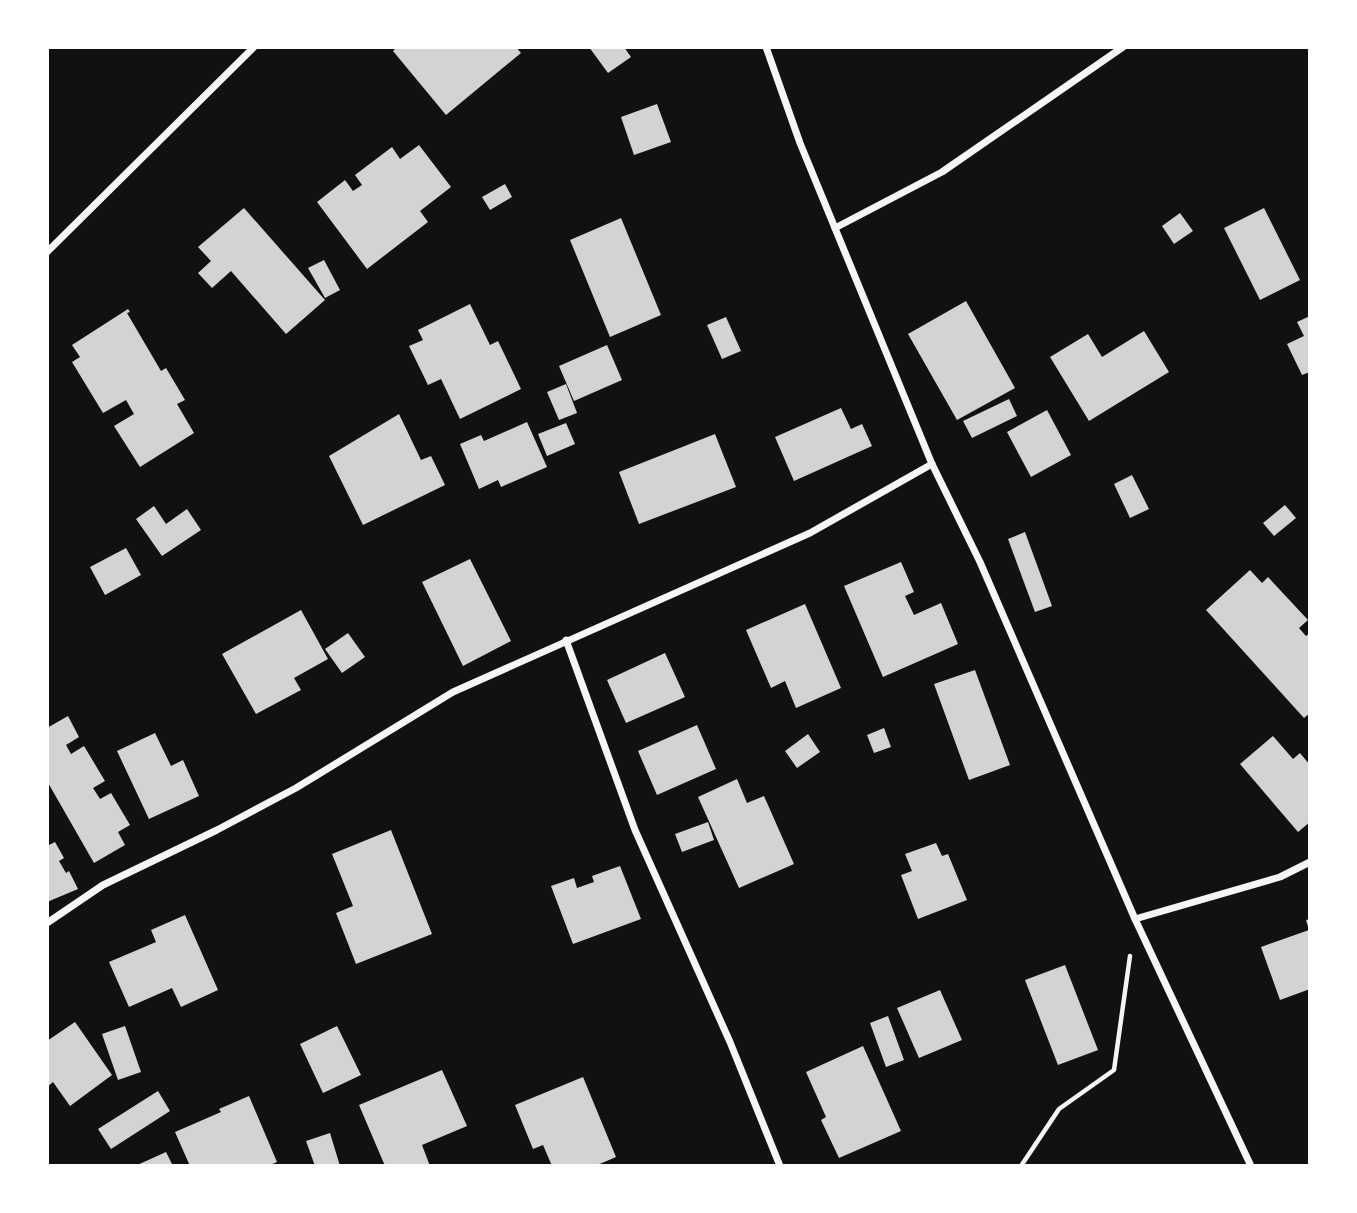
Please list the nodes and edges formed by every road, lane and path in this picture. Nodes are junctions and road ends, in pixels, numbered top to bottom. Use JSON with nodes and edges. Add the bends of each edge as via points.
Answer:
{"nodes":[{"id":1,"x":254,"y":47,"type":"edge"},
{"id":2,"x":766,"y":47,"type":"edge"},
{"id":3,"x":1124,"y":47,"type":"edge"},
{"id":4,"x":835,"y":228,"type":"junction"},
{"id":5,"x":47,"y":252,"type":"edge"},
{"id":6,"x":932,"y":464,"type":"junction"},
{"id":7,"x":566,"y":640,"type":"junction"},
{"id":8,"x":1310,"y":862,"type":"edge"},
{"id":9,"x":1135,"y":919,"type":"junction"},
{"id":10,"x":47,"y":923,"type":"edge"},
{"id":11,"x":780,"y":1166,"type":"edge"},
{"id":12,"x":1021,"y":1166,"type":"edge"},
{"id":13,"x":1251,"y":1166,"type":"edge"}],
"edges":[{"from":1,"to":5,"type":"street"},
{"from":2,"to":4,"type":"street"},
{"from":3,"to":4,"type":"street","via":[[942,172]]},
{"from":4,"to":6,"type":"street"},
{"from":6,"to":7,"type":"street","via":[[810,533]]},
{"from":6,"to":9,"type":"street","via":[[980,562]]},
{"from":7,"to":10,"type":"street","via":[[453,692],[296,788],[103,885]]},
{"from":7,"to":11,"type":"street","via":[[635,830]]},
{"from":8,"to":9,"type":"street","via":[[1280,877]]},
{"from":9,"to":12,"type":"path","via":[[1114,1070],[1059,1109]]},
{"from":9,"to":13,"type":"street"}]}
